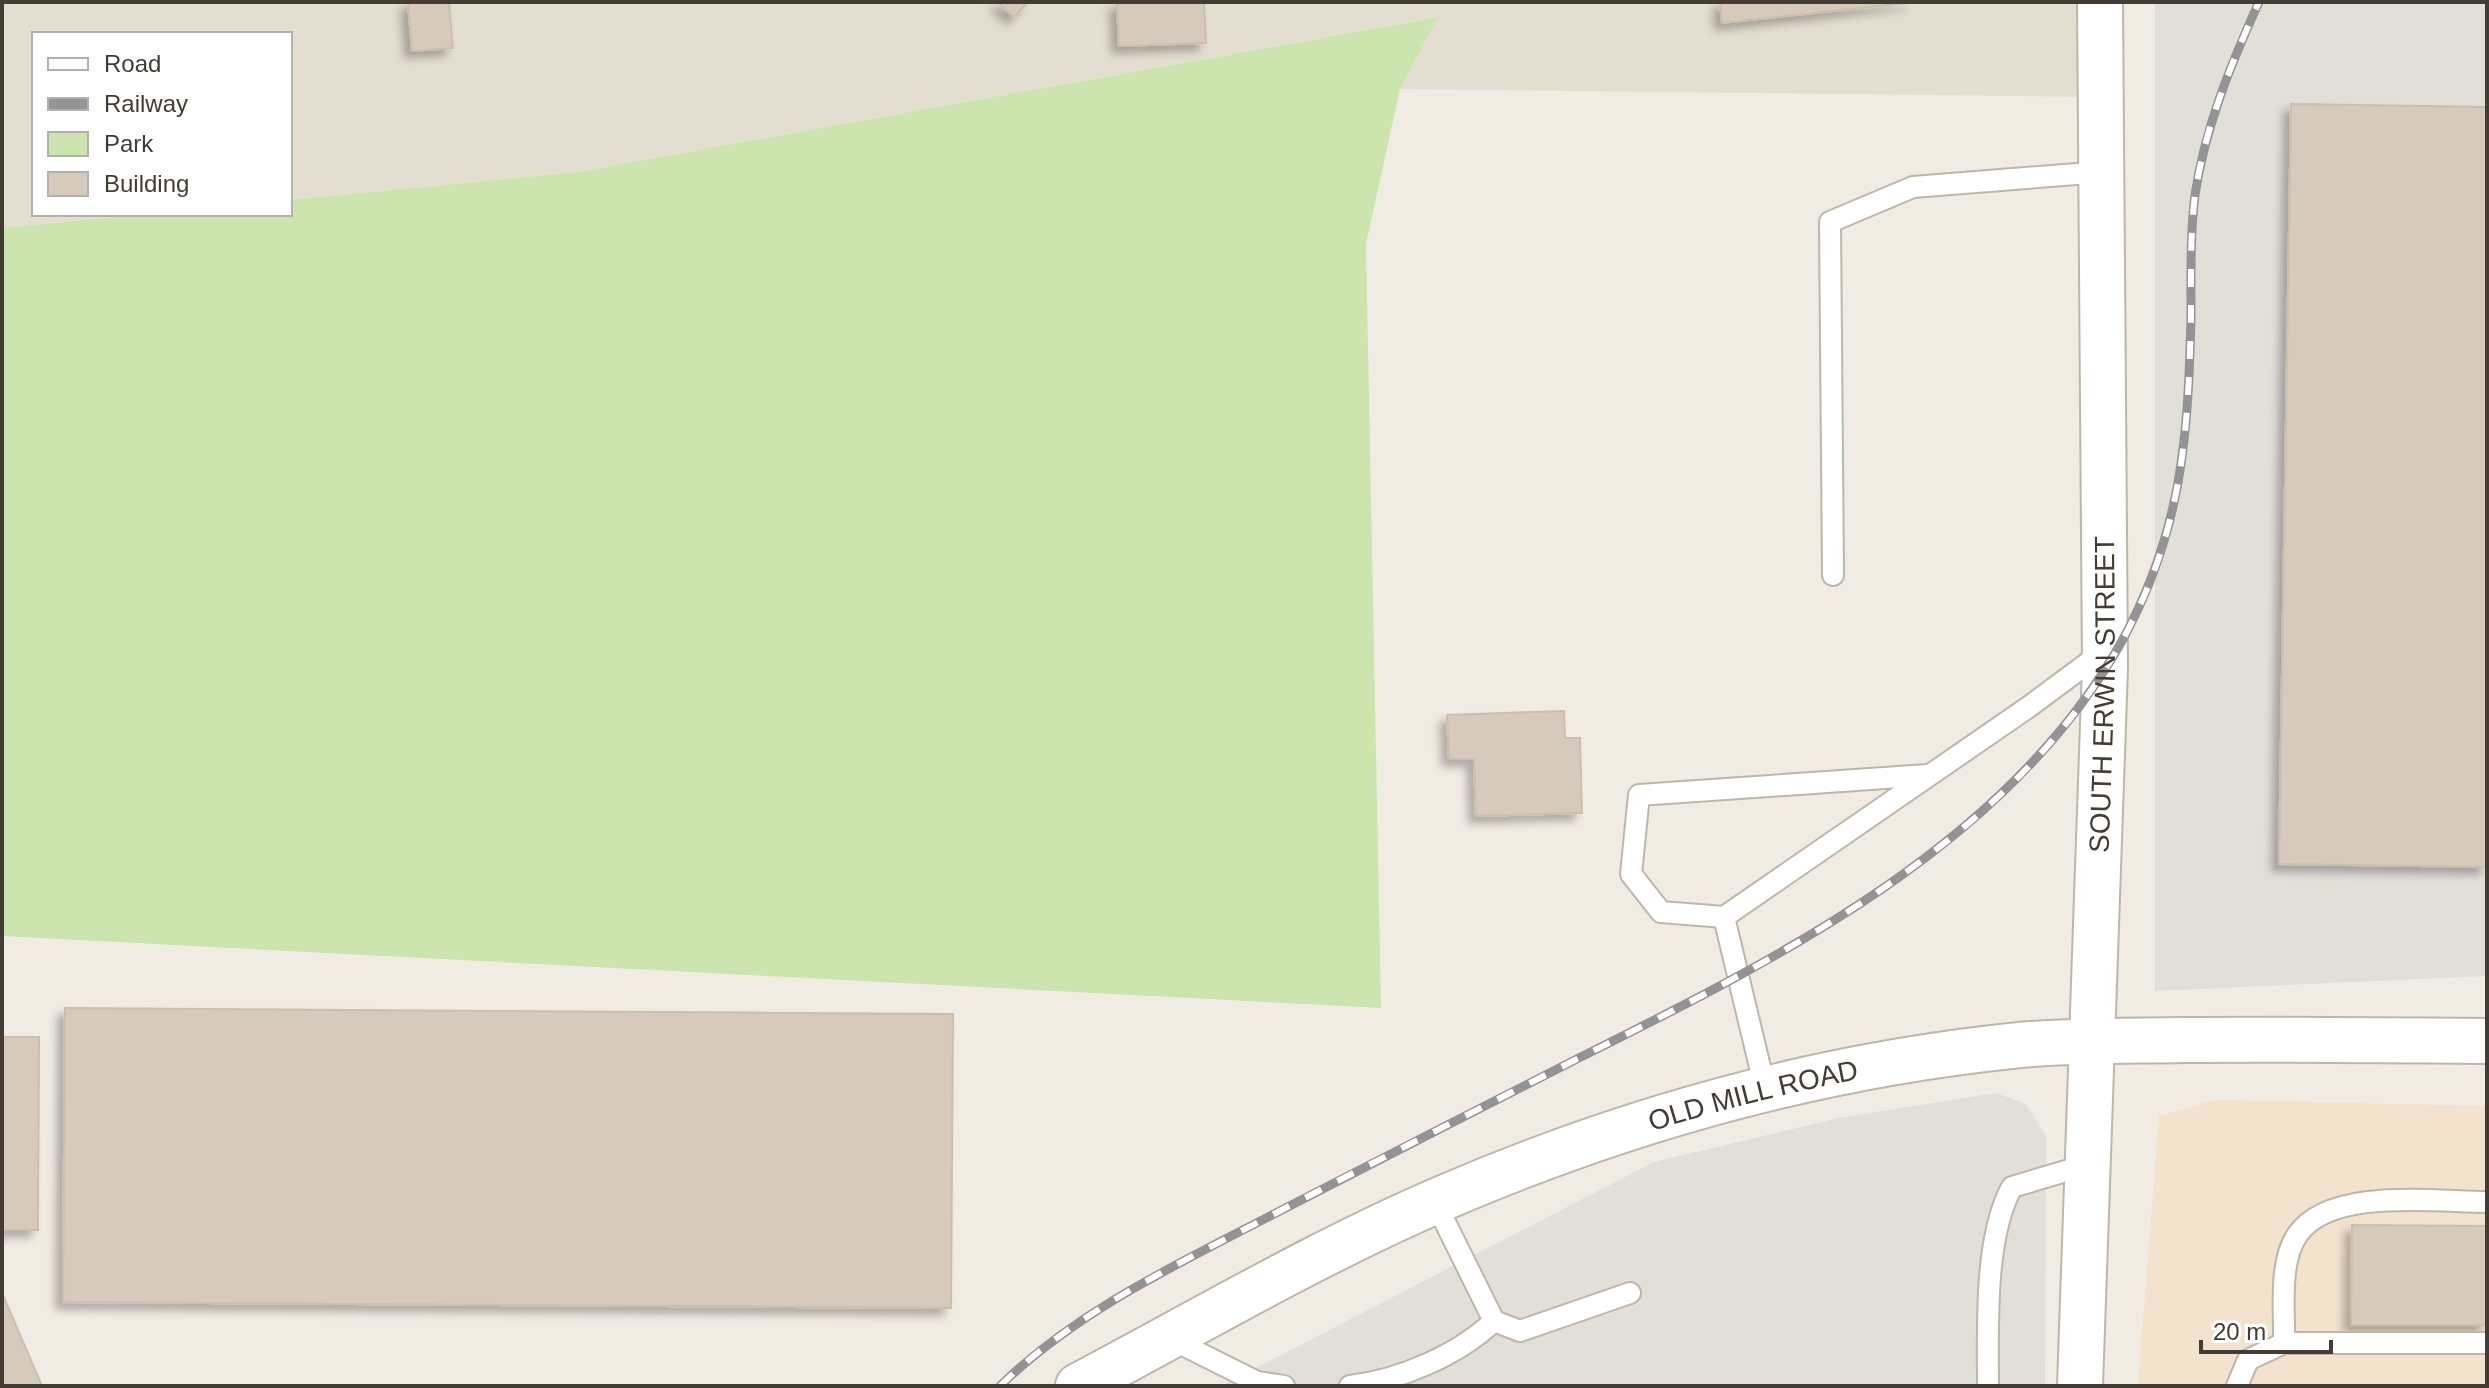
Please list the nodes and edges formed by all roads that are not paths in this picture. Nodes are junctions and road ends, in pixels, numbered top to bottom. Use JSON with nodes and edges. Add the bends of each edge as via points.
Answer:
{"nodes":[{"id":1,"x":2100,"y":2,"type":"edge"},
{"id":2,"x":2101,"y":172,"type":"junction"},
{"id":3,"x":1833,"y":575,"type":"dead end"},
{"id":4,"x":2105,"y":650,"type":"junction"},
{"id":5,"x":1929,"y":775,"type":"junction"},
{"id":6,"x":1724,"y":917,"type":"junction"},
{"id":7,"x":2089,"y":1041,"type":"junction"},
{"id":8,"x":2487,"y":1041,"type":"edge"},
{"id":9,"x":1765,"y":1088,"type":"junction"},
{"id":10,"x":2086,"y":1165,"type":"junction"},
{"id":11,"x":1435,"y":1202,"type":"junction"},
{"id":12,"x":2487,"y":1202,"type":"edge"},
{"id":13,"x":1630,"y":1293,"type":"dead end"},
{"id":14,"x":1494,"y":1321,"type":"junction"},
{"id":15,"x":1169,"y":1338,"type":"junction"},
{"id":16,"x":2284,"y":1343,"type":"junction"},
{"id":17,"x":2487,"y":1343,"type":"edge"},
{"id":18,"x":1078,"y":1386,"type":"edge"},
{"id":19,"x":1284,"y":1386,"type":"edge"},
{"id":20,"x":1350,"y":1386,"type":"edge"},
{"id":21,"x":1988,"y":1386,"type":"edge"},
{"id":22,"x":2080,"y":1386,"type":"edge"},
{"id":23,"x":2237,"y":1386,"type":"edge"}],
"edges":[{"from":1,"to":2,"type":"street","name":"SOUTH ERWIN STREET"},
{"from":2,"to":3,"type":"lane","via":[[1913,187],[1830,222]]},
{"from":2,"to":4,"type":"street","name":"SOUTH ERWIN STREET"},
{"from":4,"to":5,"type":"lane"},
{"from":4,"to":7,"type":"street","name":"SOUTH ERWIN STREET"},
{"from":5,"to":6,"type":"lane"},
{"from":5,"to":6,"type":"lane","via":[[1639,795],[1631,874],[1661,912]]},
{"from":6,"to":9,"type":"lane"},
{"from":7,"to":8,"type":"street","name":"OLD MILL ROAD"},
{"from":7,"to":9,"type":"street","name":"OLD MILL ROAD","via":[[1960,1052]]},
{"from":7,"to":10,"type":"street","name":"SOUTH ERWIN STREET"},
{"from":9,"to":11,"type":"street","name":"OLD MILL ROAD","via":[[1585,1141]]},
{"from":10,"to":21,"type":"lane","via":[[2012,1187],[2001,1208]]},
{"from":10,"to":22,"type":"street","name":"SOUTH ERWIN STREET"},
{"from":11,"to":14,"type":"lane"},
{"from":11,"to":15,"type":"street","name":"OLD MILL ROAD"},
{"from":12,"to":16,"type":"lane","via":[[2352,1203],[2320,1215],[2297,1234],[2287,1265]]},
{"from":13,"to":14,"type":"lane","via":[[1520,1331]]},
{"from":14,"to":20,"type":"lane","via":[[1452,1351],[1375,1383]]},
{"from":15,"to":18,"type":"street","name":"OLD MILL ROAD"},
{"from":15,"to":19,"type":"lane","via":[[1257,1382]]},
{"from":16,"to":17,"type":"lane"},
{"from":16,"to":23,"type":"lane","via":[[2248,1360]]}]}
